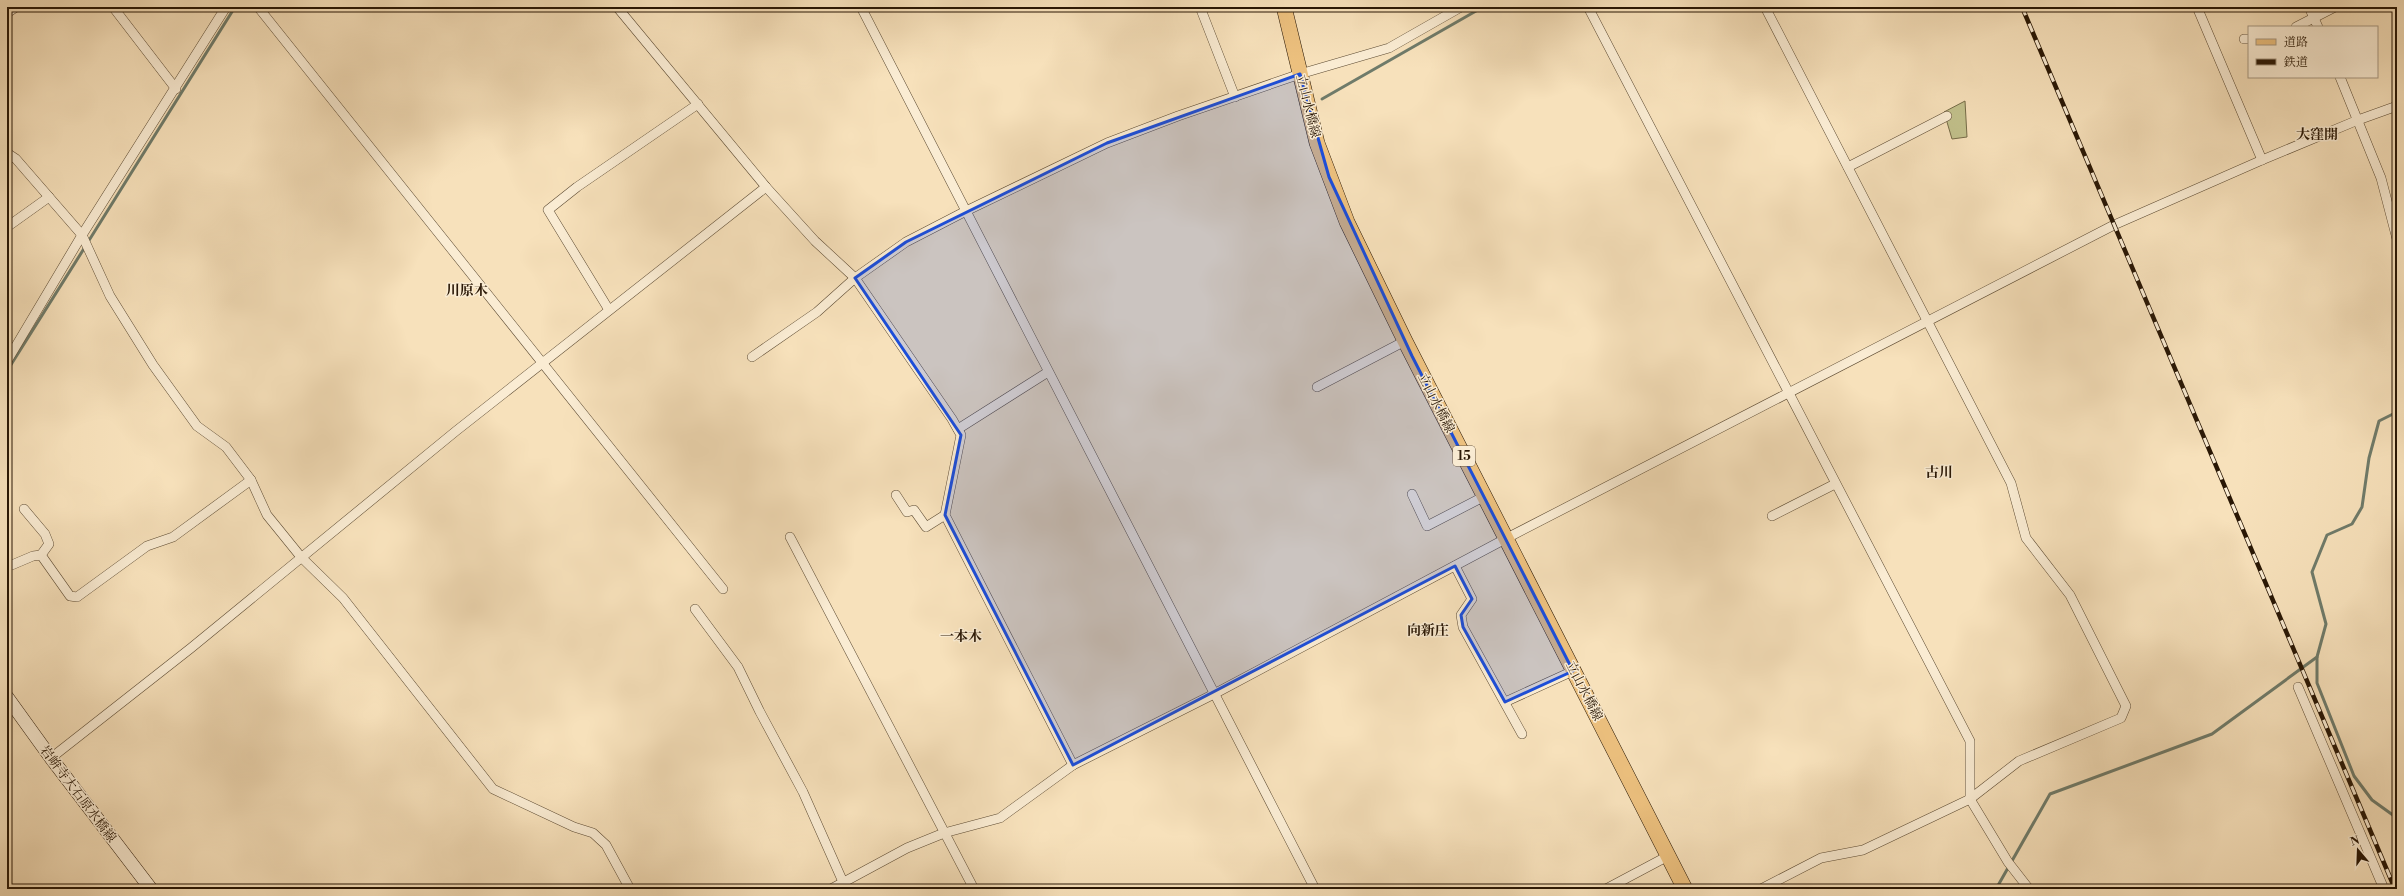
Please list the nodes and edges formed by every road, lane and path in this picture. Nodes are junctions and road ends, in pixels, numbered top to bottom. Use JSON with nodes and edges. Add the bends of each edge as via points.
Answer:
{"nodes":[{"id":1,"x":16,"y":7,"type":"edge"},
{"id":2,"x":113,"y":7,"type":"edge"},
{"id":3,"x":226,"y":7,"type":"edge"},
{"id":4,"x":258,"y":7,"type":"edge"},
{"id":5,"x":617,"y":7,"type":"edge"},
{"id":6,"x":860,"y":7,"type":"edge"},
{"id":7,"x":1200,"y":7,"type":"edge"},
{"id":8,"x":1284,"y":7,"type":"edge"},
{"id":9,"x":1461,"y":7,"type":"edge"},
{"id":10,"x":1588,"y":7,"type":"edge"},
{"id":11,"x":1765,"y":7,"type":"edge"},
{"id":12,"x":2197,"y":7,"type":"edge"},
{"id":13,"x":2309,"y":7,"type":"edge"},
{"id":14,"x":2335,"y":7,"type":"edge"},
{"id":15,"x":7,"y":13,"type":"edge"},
{"id":16,"x":2313,"y":16,"type":"junction"},
{"id":17,"x":2298,"y":26,"type":"edge"},
{"id":18,"x":2318,"y":26,"type":"edge"},
{"id":19,"x":1300,"y":74,"type":"junction"},
{"id":20,"x":2340,"y":78,"type":"edge"},
{"id":21,"x":176,"y":89,"type":"junction"},
{"id":22,"x":1236,"y":97,"type":"junction"},
{"id":23,"x":698,"y":104,"type":"junction"},
{"id":24,"x":2397,"y":106,"type":"edge"},
{"id":25,"x":1947,"y":116,"type":"dead end"},
{"id":26,"x":2358,"y":120,"type":"junction"},
{"id":27,"x":7,"y":153,"type":"edge"},
{"id":28,"x":2262,"y":160,"type":"junction"},
{"id":29,"x":1848,"y":167,"type":"junction"},
{"id":30,"x":766,"y":186,"type":"junction"},
{"id":31,"x":49,"y":197,"type":"junction"},
{"id":32,"x":966,"y":211,"type":"junction"},
{"id":33,"x":7,"y":227,"type":"edge"},
{"id":34,"x":82,"y":235,"type":"junction"},
{"id":35,"x":2397,"y":239,"type":"edge"},
{"id":36,"x":855,"y":278,"type":"junction"},
{"id":37,"x":609,"y":310,"type":"junction"},
{"id":38,"x":1928,"y":322,"type":"junction"},
{"id":39,"x":1405,"y":341,"type":"junction"},
{"id":40,"x":752,"y":357,"type":"dead end"},
{"id":41,"x":7,"y":361,"type":"edge"},
{"id":42,"x":542,"y":362,"type":"junction"},
{"id":43,"x":1048,"y":372,"type":"junction"},
{"id":44,"x":1317,"y":387,"type":"dead end"},
{"id":45,"x":1788,"y":393,"type":"junction"},
{"id":46,"x":958,"y":429,"type":"junction"},
{"id":47,"x":251,"y":480,"type":"junction"},
{"id":48,"x":1835,"y":484,"type":"junction"},
{"id":49,"x":1412,"y":494,"type":"dead end"},
{"id":50,"x":896,"y":496,"type":"dead end"},
{"id":51,"x":1484,"y":496,"type":"junction"},
{"id":52,"x":24,"y":509,"type":"dead end"},
{"id":53,"x":944,"y":515,"type":"junction"},
{"id":54,"x":1772,"y":516,"type":"dead end"},
{"id":55,"x":790,"y":537,"type":"dead end"},
{"id":56,"x":1507,"y":538,"type":"junction"},
{"id":57,"x":41,"y":555,"type":"junction"},
{"id":58,"x":301,"y":557,"type":"junction"},
{"id":59,"x":1455,"y":566,"type":"junction"},
{"id":60,"x":7,"y":567,"type":"edge"},
{"id":61,"x":722,"y":589,"type":"dead end"},
{"id":62,"x":695,"y":609,"type":"dead end"},
{"id":63,"x":1573,"y":671,"type":"junction"},
{"id":64,"x":2298,"y":687,"type":"dead end"},
{"id":65,"x":1214,"y":694,"type":"junction"},
{"id":66,"x":7,"y":697,"type":"edge"},
{"id":67,"x":1505,"y":702,"type":"junction"},
{"id":68,"x":1522,"y":734,"type":"dead end"},
{"id":69,"x":50,"y":758,"type":"junction"},
{"id":70,"x":1073,"y":764,"type":"junction"},
{"id":71,"x":1970,"y":799,"type":"junction"},
{"id":72,"x":944,"y":833,"type":"junction"},
{"id":73,"x":1668,"y":856,"type":"junction"},
{"id":74,"x":843,"y":882,"type":"junction"},
{"id":75,"x":151,"y":889,"type":"edge"},
{"id":76,"x":630,"y":889,"type":"edge"},
{"id":77,"x":831,"y":889,"type":"edge"},
{"id":78,"x":974,"y":889,"type":"edge"},
{"id":79,"x":1315,"y":889,"type":"edge"},
{"id":80,"x":1606,"y":889,"type":"edge"},
{"id":81,"x":1685,"y":889,"type":"edge"},
{"id":82,"x":1761,"y":889,"type":"edge"},
{"id":83,"x":2029,"y":889,"type":"edge"},
{"id":84,"x":2384,"y":889,"type":"edge"}],
"edges":[{"from":1,"to":15,"type":"street"},
{"from":2,"to":21,"type":"street"},
{"from":3,"to":21,"type":"street"},
{"from":4,"to":42,"type":"street"},
{"from":5,"to":23,"type":"street"},
{"from":6,"to":32,"type":"street"},
{"from":7,"to":22,"type":"street"},
{"from":8,"to":19,"type":"main road","name":"立山水橋線","number":"15"},
{"from":9,"to":19,"type":"street","via":[[1389,48]]},
{"from":10,"to":45,"type":"street"},
{"from":11,"to":29,"type":"street"},
{"from":12,"to":28,"type":"street"},
{"from":13,"to":16,"type":"street"},
{"from":14,"to":16,"type":"street"},
{"from":16,"to":17,"type":"street"},
{"from":16,"to":18,"type":"street"},
{"from":19,"to":22,"type":"street"},
{"from":19,"to":39,"type":"main road","name":"立山水橋線","number":"15","via":[[1317,143],[1329,177],[1347,222]]},
{"from":20,"to":26,"type":"street"},
{"from":21,"to":34,"type":"street"},
{"from":22,"to":32,"type":"street","via":[[1107,143]]},
{"from":23,"to":30,"type":"street"},
{"from":23,"to":37,"type":"street","via":[[577,187],[548,210]]},
{"from":24,"to":26,"type":"street"},
{"from":25,"to":29,"type":"street"},
{"from":26,"to":28,"type":"street"},
{"from":26,"to":35,"type":"street","via":[[2381,178]]},
{"from":27,"to":31,"type":"street","via":[[16,159]]},
{"from":28,"to":38,"type":"street","via":[[2114,225]]},
{"from":29,"to":38,"type":"street"},
{"from":30,"to":36,"type":"street","via":[[815,241]]},
{"from":30,"to":37,"type":"street"},
{"from":31,"to":33,"type":"street"},
{"from":31,"to":34,"type":"street"},
{"from":32,"to":36,"type":"street","via":[[906,242]]},
{"from":32,"to":43,"type":"street"},
{"from":34,"to":41,"type":"street"},
{"from":34,"to":47,"type":"street","via":[[110,296],[153,365],[197,426],[226,447]]},
{"from":36,"to":40,"type":"street","via":[[817,312]]},
{"from":36,"to":46,"type":"street"},
{"from":37,"to":42,"type":"street"},
{"from":38,"to":45,"type":"street"},
{"from":38,"to":71,"type":"street","via":[[2011,483],[2026,538],[2070,595],[2126,706],[2121,718],[2019,761]]},
{"from":39,"to":44,"type":"street"},
{"from":39,"to":51,"type":"main road","name":"立山水橋線","number":"15"},
{"from":42,"to":58,"type":"street"},
{"from":42,"to":61,"type":"street"},
{"from":43,"to":46,"type":"street"},
{"from":43,"to":65,"type":"street"},
{"from":45,"to":48,"type":"street"},
{"from":45,"to":56,"type":"street"},
{"from":46,"to":53,"type":"street","via":[[960,435]]},
{"from":47,"to":57,"type":"street","via":[[173,536],[147,546],[77,597],[70,596]]},
{"from":47,"to":58,"type":"street","via":[[266,515]]},
{"from":48,"to":54,"type":"street"},
{"from":48,"to":71,"type":"street","via":[[1970,741]]},
{"from":49,"to":51,"type":"street","via":[[1427,526]]},
{"from":50,"to":53,"type":"street","via":[[907,512],[914,510],[926,527]]},
{"from":51,"to":56,"type":"main road","name":"立山水橋線","number":"15"},
{"from":52,"to":57,"type":"street","via":[[45,534],[49,544]]},
{"from":53,"to":70,"type":"street"},
{"from":55,"to":72,"type":"street"},
{"from":56,"to":59,"type":"street"},
{"from":56,"to":63,"type":"main road","name":"立山水橋線","number":"15"},
{"from":57,"to":60,"type":"street"},
{"from":58,"to":69,"type":"street","via":[[191,648]]},
{"from":58,"to":76,"type":"street","via":[[342,598],[493,789],[574,827],[593,833],[606,845]]},
{"from":59,"to":65,"type":"street"},
{"from":59,"to":67,"type":"street","via":[[1472,599],[1461,615],[1463,627]]},
{"from":62,"to":74,"type":"street","via":[[738,667],[803,792]]},
{"from":63,"to":67,"type":"street"},
{"from":63,"to":73,"type":"main road","name":"立山水橋線","number":"15"},
{"from":64,"to":84,"type":"street"},
{"from":65,"to":70,"type":"street"},
{"from":65,"to":79,"type":"street"},
{"from":66,"to":69,"type":"main road","name":"岩峅寺大石原水橋線"},
{"from":67,"to":68,"type":"street"},
{"from":69,"to":75,"type":"main road","name":"岩峅寺大石原水橋線"},
{"from":70,"to":72,"type":"street","via":[[1000,818]]},
{"from":71,"to":82,"type":"street","via":[[1863,850],[1821,858]]},
{"from":71,"to":83,"type":"street","via":[[2008,862]]},
{"from":72,"to":74,"type":"street","via":[[907,848]]},
{"from":72,"to":78,"type":"street"},
{"from":73,"to":80,"type":"street"},
{"from":73,"to":81,"type":"main road","name":"立山水橋線","number":"15"},
{"from":74,"to":77,"type":"street"}]}
